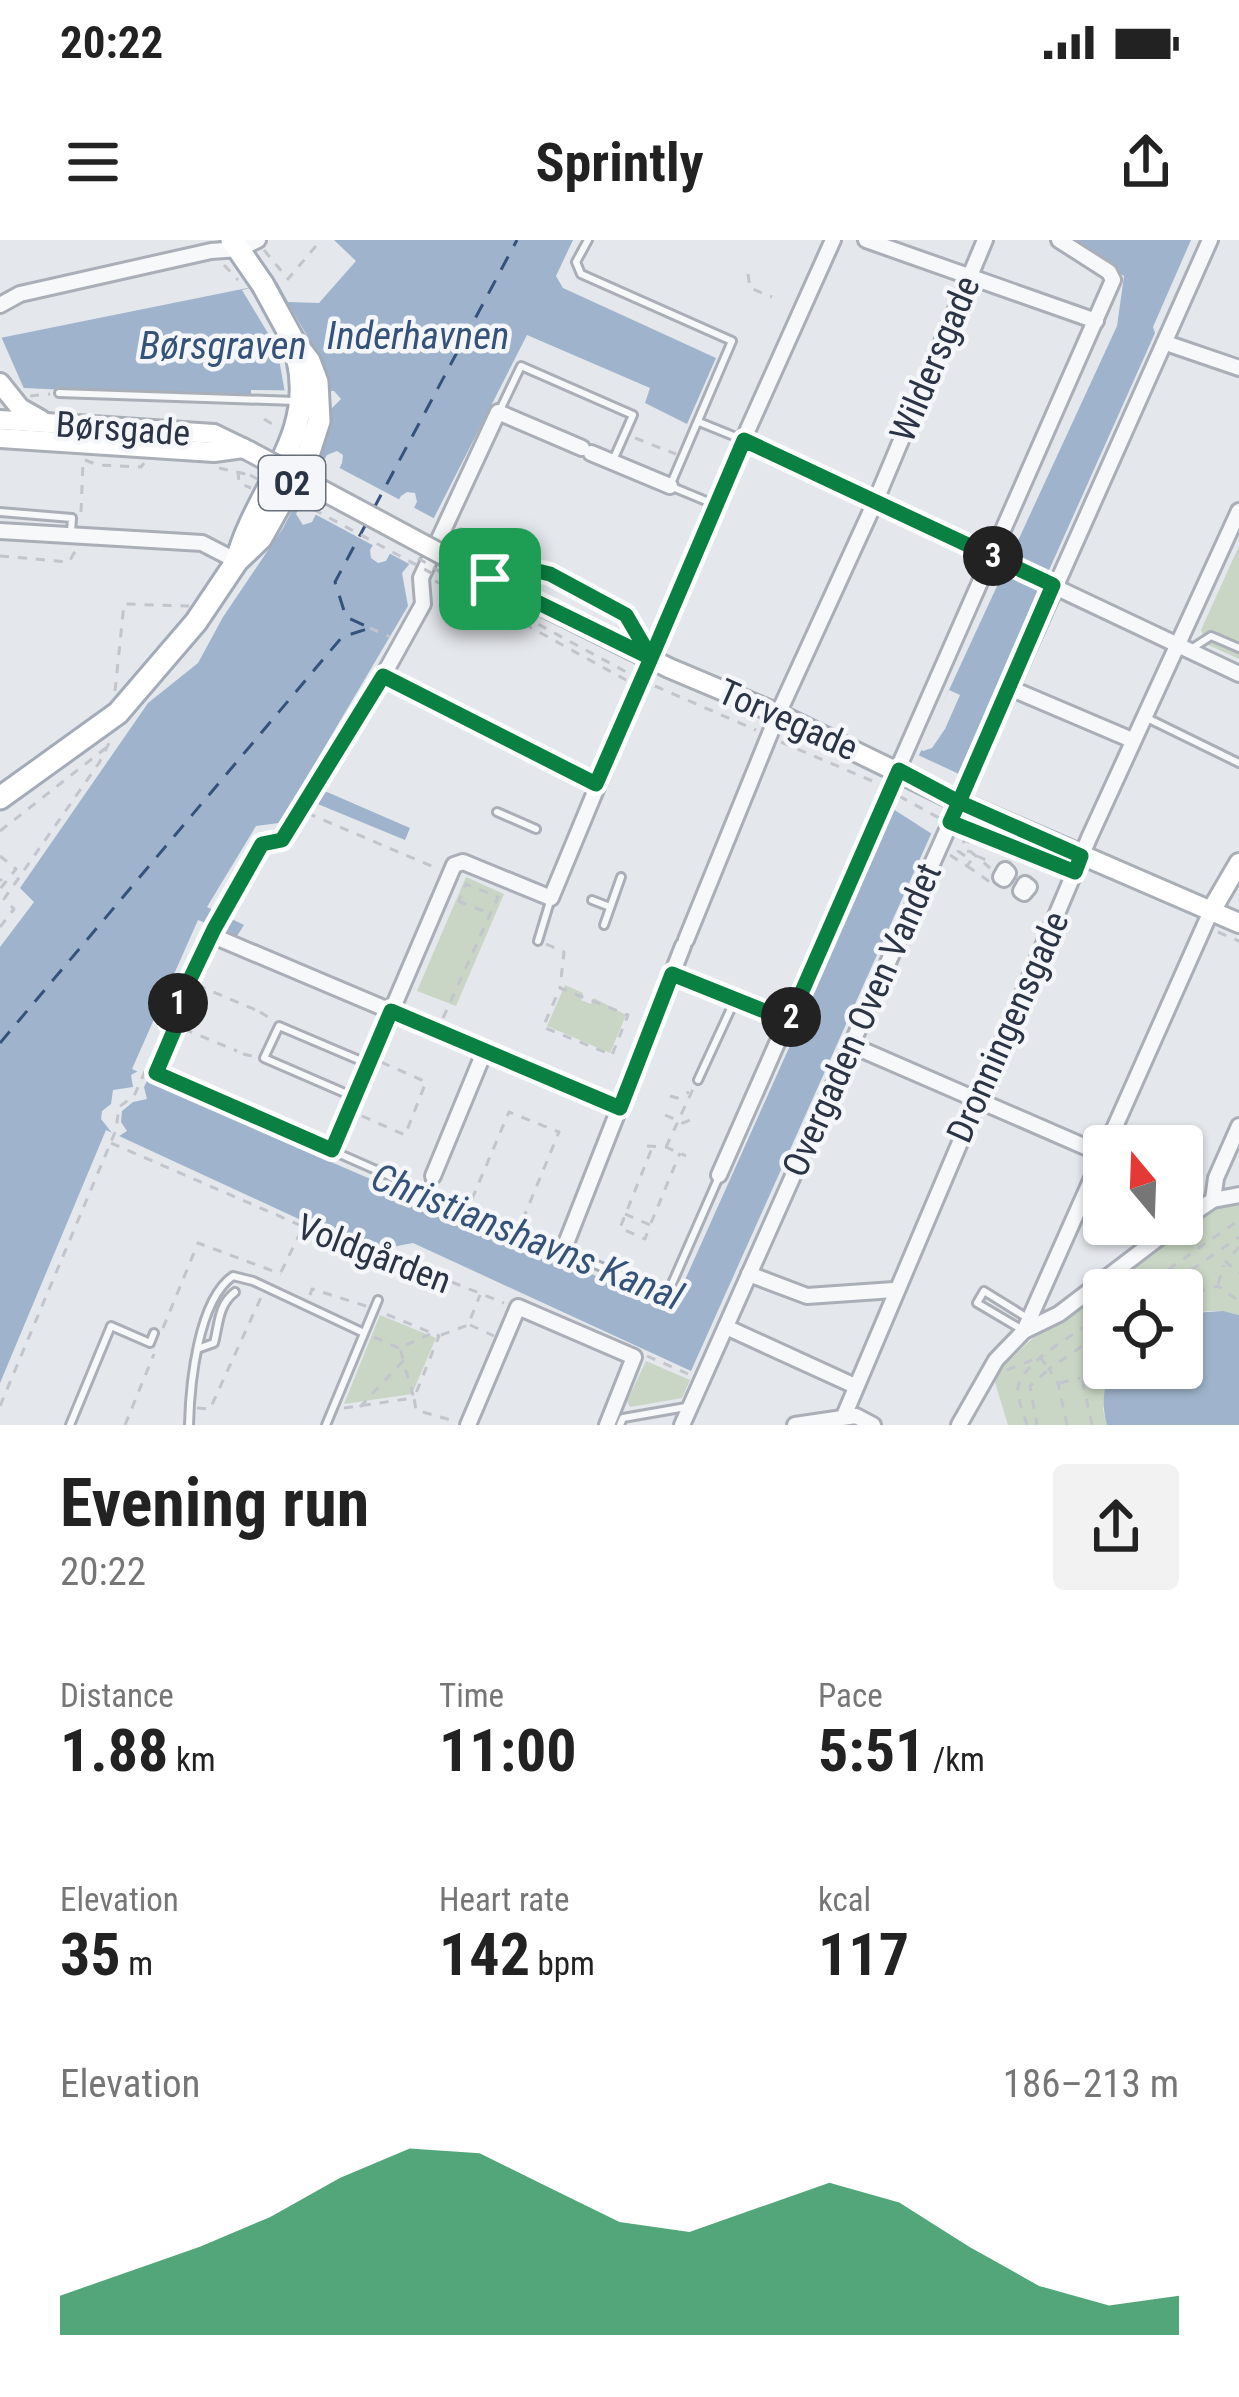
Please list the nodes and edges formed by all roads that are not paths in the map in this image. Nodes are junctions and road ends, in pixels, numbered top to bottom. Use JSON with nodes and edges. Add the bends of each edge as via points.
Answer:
{"nodes":[{"id":1,"x":588,"y":240,"type":"edge"},
{"id":2,"x":833,"y":240,"type":"edge"},
{"id":3,"x":866,"y":240,"type":"edge"},
{"id":4,"x":985,"y":240,"type":"edge"},
{"id":5,"x":1059,"y":240,"type":"edge"},
{"id":6,"x":1210,"y":240,"type":"edge"},
{"id":7,"x":248,"y":245,"type":"edge"},
{"id":8,"x":969,"y":275,"type":"junction"},
{"id":9,"x":0,"y":305,"type":"edge"},
{"id":10,"x":1096,"y":321,"type":"junction"},
{"id":11,"x":1166,"y":343,"type":"junction"},
{"id":12,"x":1239,"y":368,"type":"edge"},
{"id":13,"x":12,"y":390,"type":"edge"},
{"id":14,"x":59,"y":393,"type":"road end"},
{"id":15,"x":308,"y":395,"type":"junction"},
{"id":16,"x":498,"y":412,"type":"junction"},
{"id":17,"x":699,"y":422,"type":"junction"},
{"id":18,"x":51,"y":425,"type":"junction"},
{"id":19,"x":3,"y":427,"type":"edge"},
{"id":20,"x":744,"y":440,"type":"junction"},
{"id":21,"x":246,"y":450,"type":"junction"},
{"id":22,"x":613,"y":462,"type":"junction"},
{"id":23,"x":670,"y":486,"type":"junction"},
{"id":24,"x":876,"y":500,"type":"junction"},
{"id":25,"x":714,"y":505,"type":"junction"},
{"id":26,"x":1239,"y":511,"type":"edge"},
{"id":27,"x":0,"y":512,"type":"edge"},
{"id":28,"x":0,"y":531,"type":"edge"},
{"id":29,"x":74,"y":536,"type":"junction"},
{"id":30,"x":993,"y":556,"type":"junction"},
{"id":31,"x":237,"y":561,"type":"junction"},
{"id":32,"x":1053,"y":585,"type":"junction"},
{"id":33,"x":1239,"y":648,"type":"edge"},
{"id":34,"x":1181,"y":649,"type":"junction"},
{"id":35,"x":651,"y":658,"type":"junction"},
{"id":36,"x":1239,"y":674,"type":"edge"},
{"id":37,"x":383,"y":676,"type":"junction"},
{"id":38,"x":1010,"y":688,"type":"junction"},
{"id":39,"x":123,"y":703,"type":"junction"},
{"id":40,"x":778,"y":714,"type":"junction"},
{"id":41,"x":1144,"y":717,"type":"junction"},
{"id":42,"x":1132,"y":740,"type":"junction"},
{"id":43,"x":1239,"y":763,"type":"edge"},
{"id":44,"x":901,"y":771,"type":"junction"},
{"id":45,"x":596,"y":784,"type":"junction"},
{"id":46,"x":0,"y":788,"type":"edge"},
{"id":47,"x":0,"y":798,"type":"edge"},
{"id":48,"x":955,"y":800,"type":"junction"},
{"id":49,"x":497,"y":812,"type":"dead end"},
{"id":50,"x":536,"y":829,"type":"dead end"},
{"id":51,"x":1239,"y":862,"type":"edge"},
{"id":52,"x":1078,"y":864,"type":"junction"},
{"id":53,"x":621,"y":877,"type":"dead end"},
{"id":54,"x":558,"y":891,"type":"junction"},
{"id":55,"x":592,"y":900,"type":"dead end"},
{"id":56,"x":610,"y":908,"type":"junction"},
{"id":57,"x":1208,"y":919,"type":"junction"},
{"id":58,"x":1239,"y":923,"type":"edge"},
{"id":59,"x":604,"y":925,"type":"dead end"},
{"id":60,"x":212,"y":932,"type":"junction"},
{"id":61,"x":538,"y":941,"type":"road end"},
{"id":62,"x":672,"y":974,"type":"junction"},
{"id":63,"x":735,"y":999,"type":"junction"},
{"id":64,"x":391,"y":1011,"type":"junction"},
{"id":65,"x":789,"y":1021,"type":"junction"},
{"id":66,"x":176,"y":1026,"type":"road end"},
{"id":67,"x":166,"y":1030,"type":"dead end"},
{"id":68,"x":851,"y":1045,"type":"junction"},
{"id":69,"x":485,"y":1050,"type":"junction"},
{"id":70,"x":370,"y":1061,"type":"junction"},
{"id":71,"x":698,"y":1080,"type":"road end"},
{"id":72,"x":976,"y":1100,"type":"junction"},
{"id":73,"x":352,"y":1104,"type":"junction"},
{"id":74,"x":620,"y":1108,"type":"junction"},
{"id":75,"x":1115,"y":1125,"type":"edge"},
{"id":76,"x":1239,"y":1126,"type":"edge"},
{"id":77,"x":1083,"y":1146,"type":"edge"},
{"id":78,"x":332,"y":1150,"type":"junction"},
{"id":79,"x":719,"y":1175,"type":"joint"},
{"id":80,"x":433,"y":1176,"type":"joint"},
{"id":81,"x":426,"y":1192,"type":"junction"},
{"id":82,"x":1239,"y":1196,"type":"edge"},
{"id":83,"x":1083,"y":1197,"type":"edge"},
{"id":84,"x":1203,"y":1200,"type":"edge"},
{"id":85,"x":1208,"y":1202,"type":"junction"},
{"id":86,"x":1203,"y":1206,"type":"edge"},
{"id":87,"x":1150,"y":1245,"type":"edge"},
{"id":88,"x":562,"y":1251,"type":"junction"},
{"id":89,"x":396,"y":1259,"type":"road end"},
{"id":90,"x":391,"y":1271,"type":"dead end"},
{"id":91,"x":749,"y":1274,"type":"junction"},
{"id":92,"x":894,"y":1290,"type":"junction"},
{"id":93,"x":235,"y":1292,"type":"dead end"},
{"id":94,"x":378,"y":1300,"type":"dead end"},
{"id":95,"x":1027,"y":1325,"type":"junction"},
{"id":96,"x":726,"y":1327,"type":"junction"},
{"id":97,"x":364,"y":1333,"type":"junction"},
{"id":98,"x":157,"y":1334,"type":"road end"},
{"id":99,"x":200,"y":1348,"type":"junction"},
{"id":100,"x":855,"y":1386,"type":"junction"},
{"id":101,"x":689,"y":1406,"type":"junction"},
{"id":102,"x":844,"y":1416,"type":"junction"},
{"id":103,"x":70,"y":1425,"type":"edge"},
{"id":104,"x":188,"y":1425,"type":"edge"},
{"id":105,"x":326,"y":1425,"type":"edge"},
{"id":106,"x":468,"y":1425,"type":"edge"},
{"id":107,"x":607,"y":1425,"type":"edge"},
{"id":108,"x":620,"y":1425,"type":"edge"},
{"id":109,"x":682,"y":1425,"type":"edge"},
{"id":110,"x":795,"y":1425,"type":"edge"},
{"id":111,"x":873,"y":1425,"type":"edge"},
{"id":112,"x":958,"y":1425,"type":"edge"}],
"edges":[{"from":1,"to":17,"type":"lane","via":[[576,262],[581,274],[732,341]]},
{"from":2,"to":20,"type":"street"},
{"from":3,"to":8,"type":"street"},
{"from":4,"to":8,"type":"street","name":"Wildersgade"},
{"from":5,"to":10,"type":"street","via":[[1113,280]]},
{"from":6,"to":11,"type":"street","name":"Overgaden Oven Vandet"},
{"from":7,"to":9,"type":"street"},
{"from":7,"to":15,"type":"main road","number":"O2","bridge":true,"via":[[293,340]]},
{"from":8,"to":10,"type":"street"},
{"from":8,"to":24,"type":"street","name":"Wildersgade"},
{"from":10,"to":30,"type":"street"},
{"from":11,"to":12,"type":"street"},
{"from":11,"to":32,"type":"street","name":"Overgaden Oven Vandet"},
{"from":13,"to":18,"type":"street","via":[[20,409]]},
{"from":14,"to":15,"type":"lane"},
{"from":15,"to":31,"type":"main road","number":"O2"},
{"from":15,"to":31,"type":"main road","number":"O2","via":[[319,421],[309,452],[261,538]]},
{"from":16,"to":22,"type":"street"},
{"from":16,"to":22,"type":"lane","via":[[521,366],[633,415]]},
{"from":16,"to":37,"type":"street","via":[[422,578],[423,604]]},
{"from":17,"to":20,"type":"lane"},
{"from":17,"to":23,"type":"lane"},
{"from":18,"to":19,"type":"street","name":"Børsgade"},
{"from":18,"to":21,"type":"street","name":"Børsgade","via":[[214,434]]},
{"from":19,"to":21,"type":"street","name":"Børsgade"},
{"from":20,"to":24,"type":"street"},
{"from":20,"to":25,"type":"street"},
{"from":21,"to":35,"type":"street","name":"Torvegade","bridge":true,"via":[[465,581],[490,579]]},
{"from":22,"to":23,"type":"street"},
{"from":23,"to":25,"type":"lane"},
{"from":24,"to":30,"type":"street"},
{"from":24,"to":40,"type":"street","name":"Wildersgade"},
{"from":25,"to":35,"type":"street"},
{"from":26,"to":34,"type":"street","name":"Dronningensgade"},
{"from":27,"to":29,"type":"lane","via":[[72,518]]},
{"from":28,"to":29,"type":"street"},
{"from":29,"to":31,"type":"street","via":[[202,543]]},
{"from":30,"to":32,"type":"street"},
{"from":30,"to":44,"type":"street"},
{"from":31,"to":39,"type":"main road","number":"O2"},
{"from":32,"to":34,"type":"street"},
{"from":32,"to":38,"type":"street","name":"Overgaden Oven Vandet"},
{"from":33,"to":34,"type":"lane","via":[[1211,636]]},
{"from":34,"to":36,"type":"street"},
{"from":34,"to":41,"type":"street","name":"Dronningensgade"},
{"from":35,"to":40,"type":"street","name":"Torvegade"},
{"from":35,"to":45,"type":"street"},
{"from":37,"to":45,"type":"street"},
{"from":37,"to":60,"type":"lane","via":[[282,840],[262,844]]},
{"from":38,"to":42,"type":"street"},
{"from":38,"to":48,"type":"street","name":"Overgaden Oven Vandet"},
{"from":39,"to":46,"type":"main road","number":"O2"},
{"from":39,"to":47,"type":"main road","number":"O2"},
{"from":40,"to":44,"type":"street","name":"Torvegade"},
{"from":40,"to":62,"type":"street","name":"Wildersgade"},
{"from":41,"to":42,"type":"street","name":"Dronningensgade"},
{"from":41,"to":43,"type":"lane"},
{"from":42,"to":52,"type":"street","name":"Dronningensgade"},
{"from":44,"to":48,"type":"street","name":"Torvegade"},
{"from":44,"to":65,"type":"street"},
{"from":45,"to":54,"type":"street"},
{"from":48,"to":52,"type":"street","name":"Torvegade"},
{"from":48,"to":68,"type":"street","name":"Overgaden Oven Vandet"},
{"from":49,"to":50,"type":"lane"},
{"from":51,"to":57,"type":"street"},
{"from":52,"to":57,"type":"street","name":"Torvegade"},
{"from":52,"to":72,"type":"street","name":"Dronningensgade"},
{"from":53,"to":56,"type":"lane"},
{"from":54,"to":61,"type":"lane"},
{"from":54,"to":64,"type":"street","via":[[454,865]]},
{"from":55,"to":56,"type":"lane"},
{"from":56,"to":59,"type":"lane"},
{"from":57,"to":58,"type":"street","name":"Torvegade"},
{"from":57,"to":75,"type":"street"},
{"from":60,"to":64,"type":"street"},
{"from":60,"to":67,"type":"lane"},
{"from":62,"to":63,"type":"street"},
{"from":62,"to":74,"type":"street","name":"Wildersgade"},
{"from":63,"to":65,"type":"street"},
{"from":63,"to":71,"type":"lane"},
{"from":64,"to":69,"type":"street"},
{"from":64,"to":70,"type":"street"},
{"from":65,"to":79,"type":"street"},
{"from":66,"to":78,"type":"lane","via":[[156,1073]]},
{"from":68,"to":72,"type":"street"},
{"from":68,"to":91,"type":"street","name":"Overgaden Oven Vandet"},
{"from":69,"to":74,"type":"street"},
{"from":69,"to":80,"type":"street"},
{"from":70,"to":73,"type":"street"},
{"from":70,"to":73,"type":"lane","via":[[279,1026],[264,1058]]},
{"from":72,"to":77,"type":"street"},
{"from":72,"to":92,"type":"street","name":"Dronningensgade"},
{"from":73,"to":78,"type":"street"},
{"from":74,"to":88,"type":"street","name":"Wildersgade"},
{"from":76,"to":85,"type":"street"},
{"from":78,"to":81,"type":"lane"},
{"from":79,"to":88,"type":"lane","via":[[667,1295]]},
{"from":80,"to":81,"type":"lane"},
{"from":81,"to":88,"type":"lane"},
{"from":82,"to":85,"type":"street"},
{"from":83,"to":95,"type":"street"},
{"from":84,"to":85,"type":"street"},
{"from":85,"to":86,"type":"street"},
{"from":87,"to":95,"type":"street","via":[[1059,1314]]},
{"from":89,"to":90,"type":"lane"},
{"from":91,"to":92,"type":"street","via":[[806,1296]]},
{"from":91,"to":96,"type":"street","name":"Overgaden Oven Vandet"},
{"from":92,"to":100,"type":"street","name":"Dronningensgade"},
{"from":93,"to":99,"type":"lane","via":[[220,1311],[214,1343]]},
{"from":94,"to":97,"type":"lane"},
{"from":95,"to":95,"type":"lane","via":[[976,1303],[984,1291]]},
{"from":95,"to":112,"type":"street"},
{"from":96,"to":100,"type":"street"},
{"from":96,"to":101,"type":"street","name":"Overgaden Oven Vandet"},
{"from":97,"to":99,"type":"lane","via":[[233,1276],[209,1306]]},
{"from":97,"to":105,"type":"lane"},
{"from":98,"to":103,"type":"lane","via":[[150,1343],[110,1326]]},
{"from":99,"to":104,"type":"lane"},
{"from":100,"to":102,"type":"street","name":"Dronningensgade"},
{"from":101,"to":108,"type":"lane"},
{"from":101,"to":109,"type":"street","name":"Overgaden Oven Vandet"},
{"from":102,"to":110,"type":"street"},
{"from":102,"to":111,"type":"street"},
{"from":106,"to":107,"type":"street","via":[[518,1307],[634,1357]]}]}
